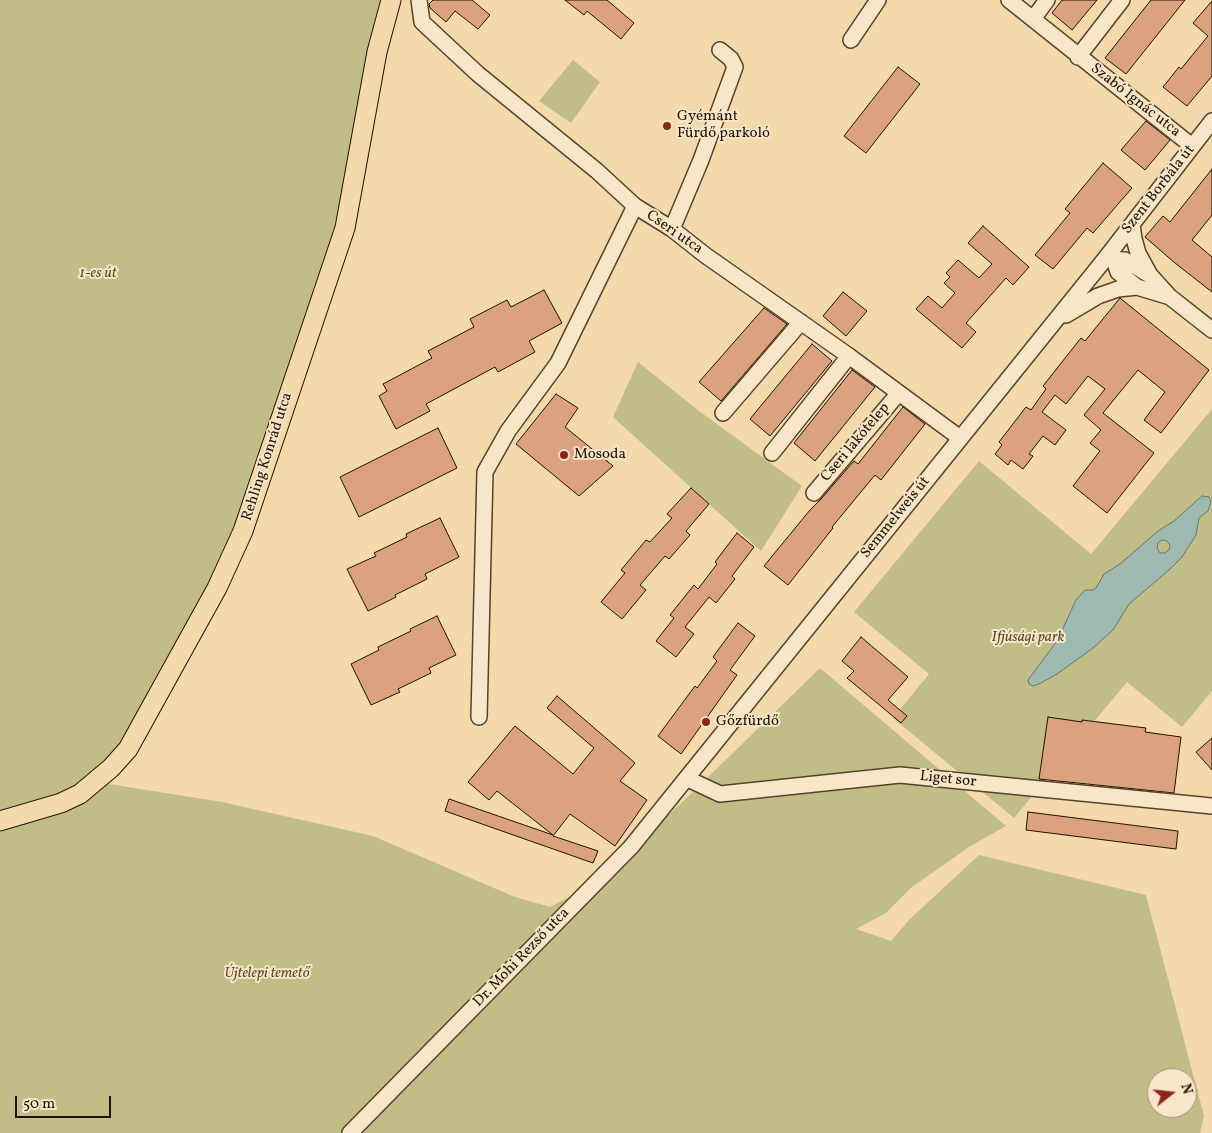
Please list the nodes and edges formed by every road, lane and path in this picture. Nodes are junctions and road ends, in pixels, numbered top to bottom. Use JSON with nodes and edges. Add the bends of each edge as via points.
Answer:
{"nodes":[{"id":1,"x":391,"y":0,"type":"edge"},
{"id":2,"x":419,"y":0,"type":"edge"},
{"id":3,"x":878,"y":0,"type":"edge"},
{"id":4,"x":1009,"y":0,"type":"edge"},
{"id":5,"x":1047,"y":0,"type":"edge"},
{"id":6,"x":1122,"y":0,"type":"edge"},
{"id":7,"x":1032,"y":19,"type":"junction"},
{"id":8,"x":851,"y":40,"type":"dead end"},
{"id":9,"x":720,"y":50,"type":"dead end"},
{"id":10,"x":1078,"y":57,"type":"junction"},
{"id":11,"x":1212,"y":121,"type":"edge"},
{"id":12,"x":1192,"y":146,"type":"junction"},
{"id":13,"x":635,"y":206,"type":"junction"},
{"id":14,"x":1132,"y":224,"type":"junction"},
{"id":15,"x":672,"y":229,"type":"junction"},
{"id":16,"x":1110,"y":257,"type":"junction"},
{"id":17,"x":1150,"y":275,"type":"junction"},
{"id":18,"x":1137,"y":288,"type":"junction"},
{"id":19,"x":1170,"y":298,"type":"junction"},
{"id":20,"x":801,"y":322,"type":"junction"},
{"id":21,"x":1054,"y":322,"type":"junction"},
{"id":22,"x":1212,"y":330,"type":"edge"},
{"id":23,"x":850,"y":356,"type":"junction"},
{"id":24,"x":898,"y":394,"type":"junction"},
{"id":25,"x":723,"y":414,"type":"dead end"},
{"id":26,"x":960,"y":438,"type":"junction"},
{"id":27,"x":772,"y":453,"type":"dead end"},
{"id":28,"x":814,"y":493,"type":"dead end"},
{"id":29,"x":479,"y":717,"type":"dead end"},
{"id":30,"x":688,"y":779,"type":"junction"},
{"id":31,"x":1212,"y":806,"type":"edge"},
{"id":32,"x":0,"y":822,"type":"edge"},
{"id":33,"x":350,"y":1133,"type":"edge"}],
"edges":[{"from":1,"to":32,"type":"main road","name":"Rehling Konrád utca","via":[[376,52],[344,228],[244,531],[217,588],[128,749],[111,768],[80,794]]},
{"from":2,"to":13,"type":"street","name":"Cseri utca","via":[[422,22],[478,74]]},
{"from":3,"to":8,"type":"street"},
{"from":4,"to":7,"type":"street","name":"Szabó Ignác utca"},
{"from":5,"to":7,"type":"street"},
{"from":6,"to":10,"type":"street","name":"Szabó Ignác utca"},
{"from":7,"to":10,"type":"street","name":"Szabó Ignác utca"},
{"from":9,"to":15,"type":"street","via":[[735,67]]},
{"from":10,"to":12,"type":"street","name":"Szabó Ignác utca"},
{"from":11,"to":12,"type":"street","name":"Szent Borbála út"},
{"from":12,"to":14,"type":"street","name":"Szent Borbála út"},
{"from":13,"to":15,"type":"street","name":"Cseri utca"},
{"from":13,"to":29,"type":"street","via":[[558,363],[508,430],[486,472]]},
{"from":14,"to":16,"type":"street","name":"Szent Borbála út"},
{"from":14,"to":17,"type":"street","via":[[1138,253]]},
{"from":15,"to":20,"type":"street","name":"Cseri utca"},
{"from":16,"to":17,"type":"street","via":[[1125,260]]},
{"from":16,"to":18,"type":"street","via":[[1118,272]]},
{"from":16,"to":21,"type":"street","name":"Semmelweis út"},
{"from":17,"to":19,"type":"street"},
{"from":18,"to":19,"type":"street"},
{"from":18,"to":21,"type":"street","via":[[1118,289],[1098,296]]},
{"from":19,"to":22,"type":"street"},
{"from":20,"to":23,"type":"street","name":"Cseri utca"},
{"from":20,"to":25,"type":"street"},
{"from":21,"to":26,"type":"street","name":"Semmelweis út"},
{"from":23,"to":24,"type":"street","name":"Cseri utca"},
{"from":23,"to":27,"type":"street"},
{"from":24,"to":26,"type":"street","name":"Cseri utca"},
{"from":24,"to":28,"type":"street","name":"Cseri lakótelep"},
{"from":26,"to":30,"type":"street","name":"Semmelweis út"},
{"from":30,"to":31,"type":"street","name":"Liget sor","via":[[720,794],[900,775]]},
{"from":30,"to":33,"type":"street","name":"Dr. Mohi Rezső utca","via":[[631,847]]}]}
